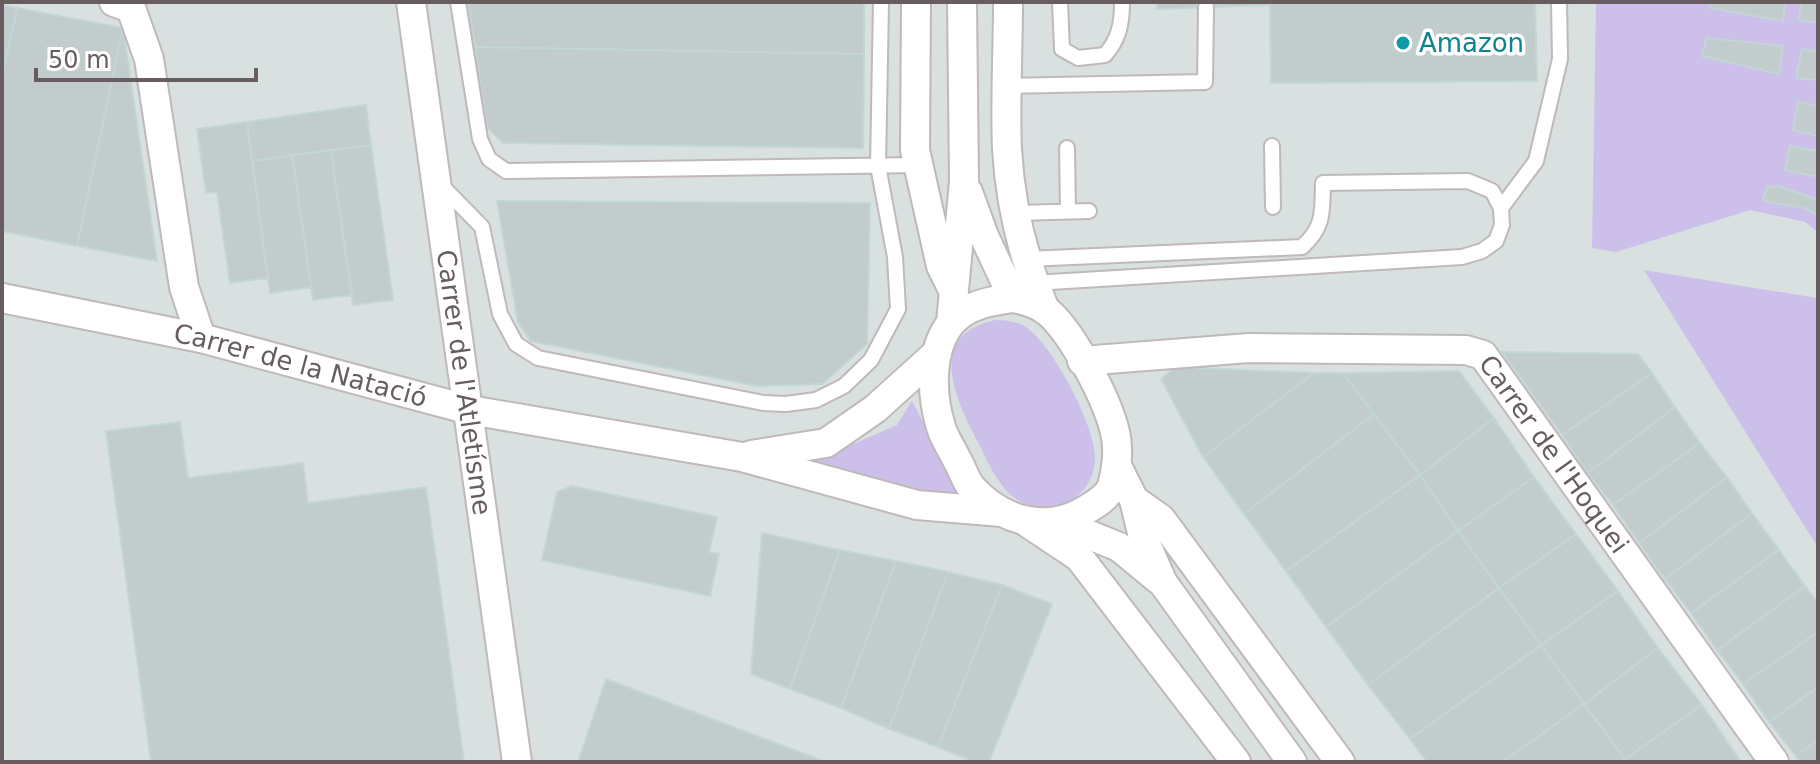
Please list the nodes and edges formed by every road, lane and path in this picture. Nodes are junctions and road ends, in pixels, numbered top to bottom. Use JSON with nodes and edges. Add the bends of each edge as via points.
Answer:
{"nodes":[{"id":1,"x":114,"y":2,"type":"edge"},
{"id":2,"x":411,"y":2,"type":"edge"},
{"id":3,"x":458,"y":2,"type":"edge"},
{"id":4,"x":881,"y":2,"type":"edge"},
{"id":5,"x":916,"y":2,"type":"edge"},
{"id":6,"x":962,"y":2,"type":"edge"},
{"id":7,"x":1008,"y":2,"type":"edge"},
{"id":8,"x":1060,"y":2,"type":"edge"},
{"id":9,"x":1122,"y":2,"type":"edge"},
{"id":10,"x":1559,"y":2,"type":"edge"},
{"id":11,"x":1206,"y":7,"type":"dead end"},
{"id":12,"x":1008,"y":86,"type":"junction"},
{"id":13,"x":1272,"y":146,"type":"dead end"},
{"id":14,"x":1067,"y":148,"type":"dead end"},
{"id":15,"x":919,"y":165,"type":"junction"},
{"id":16,"x":878,"y":166,"type":"junction"},
{"id":17,"x":436,"y":179,"type":"junction"},
{"id":18,"x":964,"y":181,"type":"junction"},
{"id":19,"x":1273,"y":207,"type":"dead end"},
{"id":20,"x":1501,"y":208,"type":"junction"},
{"id":21,"x":1068,"y":211,"type":"junction"},
{"id":22,"x":1089,"y":211,"type":"dead end"},
{"id":23,"x":1016,"y":213,"type":"junction"},
{"id":24,"x":1025,"y":280,"type":"junction"},
{"id":25,"x":954,"y":293,"type":"junction"},
{"id":26,"x":2,"y":298,"type":"edge"},
{"id":27,"x":951,"y":323,"type":"junction"},
{"id":28,"x":201,"y":338,"type":"junction"},
{"id":29,"x":937,"y":353,"type":"junction"},
{"id":30,"x":1082,"y":361,"type":"junction"},
{"id":31,"x":470,"y":410,"type":"junction"},
{"id":32,"x":742,"y":457,"type":"junction"},
{"id":33,"x":1117,"y":466,"type":"junction"},
{"id":34,"x":1134,"y":500,"type":"junction"},
{"id":35,"x":1015,"y":518,"type":"junction"},
{"id":36,"x":1058,"y":522,"type":"junction"},
{"id":37,"x":1163,"y":583,"type":"junction"},
{"id":38,"x":517,"y":762,"type":"edge"},
{"id":39,"x":1236,"y":762,"type":"edge"},
{"id":40,"x":1292,"y":762,"type":"edge"},
{"id":41,"x":1340,"y":762,"type":"edge"},
{"id":42,"x":1774,"y":762,"type":"edge"}],
"edges":[{"from":1,"to":28,"type":"street","via":[[131,8],[149,59],[184,287]]},
{"from":2,"to":17,"type":"street","name":"Carrer de l'Atletísme"},
{"from":3,"to":16,"type":"lane","via":[[480,139],[489,159],[506,171]]},
{"from":4,"to":16,"type":"lane"},
{"from":5,"to":15,"type":"street"},
{"from":6,"to":18,"type":"street"},
{"from":7,"to":12,"type":"street"},
{"from":8,"to":9,"type":"lane","via":[[1062,49],[1078,58],[1105,55],[1116,43]]},
{"from":10,"to":20,"type":"lane","via":[[1560,59],[1536,161]]},
{"from":11,"to":12,"type":"lane","via":[[1205,82]]},
{"from":12,"to":23,"type":"street","via":[[1007,151]]},
{"from":13,"to":19,"type":"lane"},
{"from":14,"to":21,"type":"lane"},
{"from":15,"to":16,"type":"lane"},
{"from":15,"to":25,"type":"street","via":[[941,266]]},
{"from":16,"to":17,"type":"lane","via":[[895,257],[898,309],[871,360],[844,386],[816,400],[786,404],[538,358],[516,344],[500,314],[482,227]]},
{"from":17,"to":31,"type":"street","name":"Carrer de l'Atletísme"},
{"from":18,"to":24,"type":"street","via":[[984,236]]},
{"from":18,"to":25,"type":"street"},
{"from":20,"to":24,"type":"lane","via":[[1496,241],[1462,257]]},
{"from":20,"to":24,"type":"lane","via":[[1492,191],[1468,181],[1323,183],[1322,220],[1302,247]]},
{"from":21,"to":22,"type":"lane"},
{"from":21,"to":23,"type":"lane"},
{"from":23,"to":24,"type":"street"},
{"from":24,"to":27,"type":"street"},
{"from":24,"to":30,"type":"street","via":[[1025,300],[1062,327]]},
{"from":25,"to":27,"type":"street"},
{"from":26,"to":28,"type":"street","name":"Carrer de la Natació"},
{"from":27,"to":29,"type":"street"},
{"from":28,"to":31,"type":"street","name":"Carrer de la Natació"},
{"from":29,"to":32,"type":"street","name":"Carrer de la Natació","via":[[875,409],[826,443]]},
{"from":29,"to":35,"type":"street","via":[[934,387],[941,428],[971,486]]},
{"from":30,"to":33,"type":"street","via":[[1116,434]]},
{"from":30,"to":42,"type":"street","name":"Carrer de l'Hoquei","via":[[1249,348],[1466,350],[1483,355]]},
{"from":31,"to":32,"type":"street","name":"Carrer de la Natació"},
{"from":31,"to":38,"type":"street","name":"Carrer de l'Atletísme"},
{"from":32,"to":35,"type":"street","name":"Carrer de la Natació","via":[[917,505]]},
{"from":33,"to":34,"type":"street"},
{"from":33,"to":36,"type":"street","via":[[1102,498]]},
{"from":34,"to":37,"type":"street"},
{"from":34,"to":41,"type":"street","via":[[1161,519]]},
{"from":35,"to":36,"type":"street"},
{"from":35,"to":39,"type":"street","via":[[1079,557]]},
{"from":36,"to":37,"type":"street","via":[[1119,547]]},
{"from":37,"to":40,"type":"street"}]}
